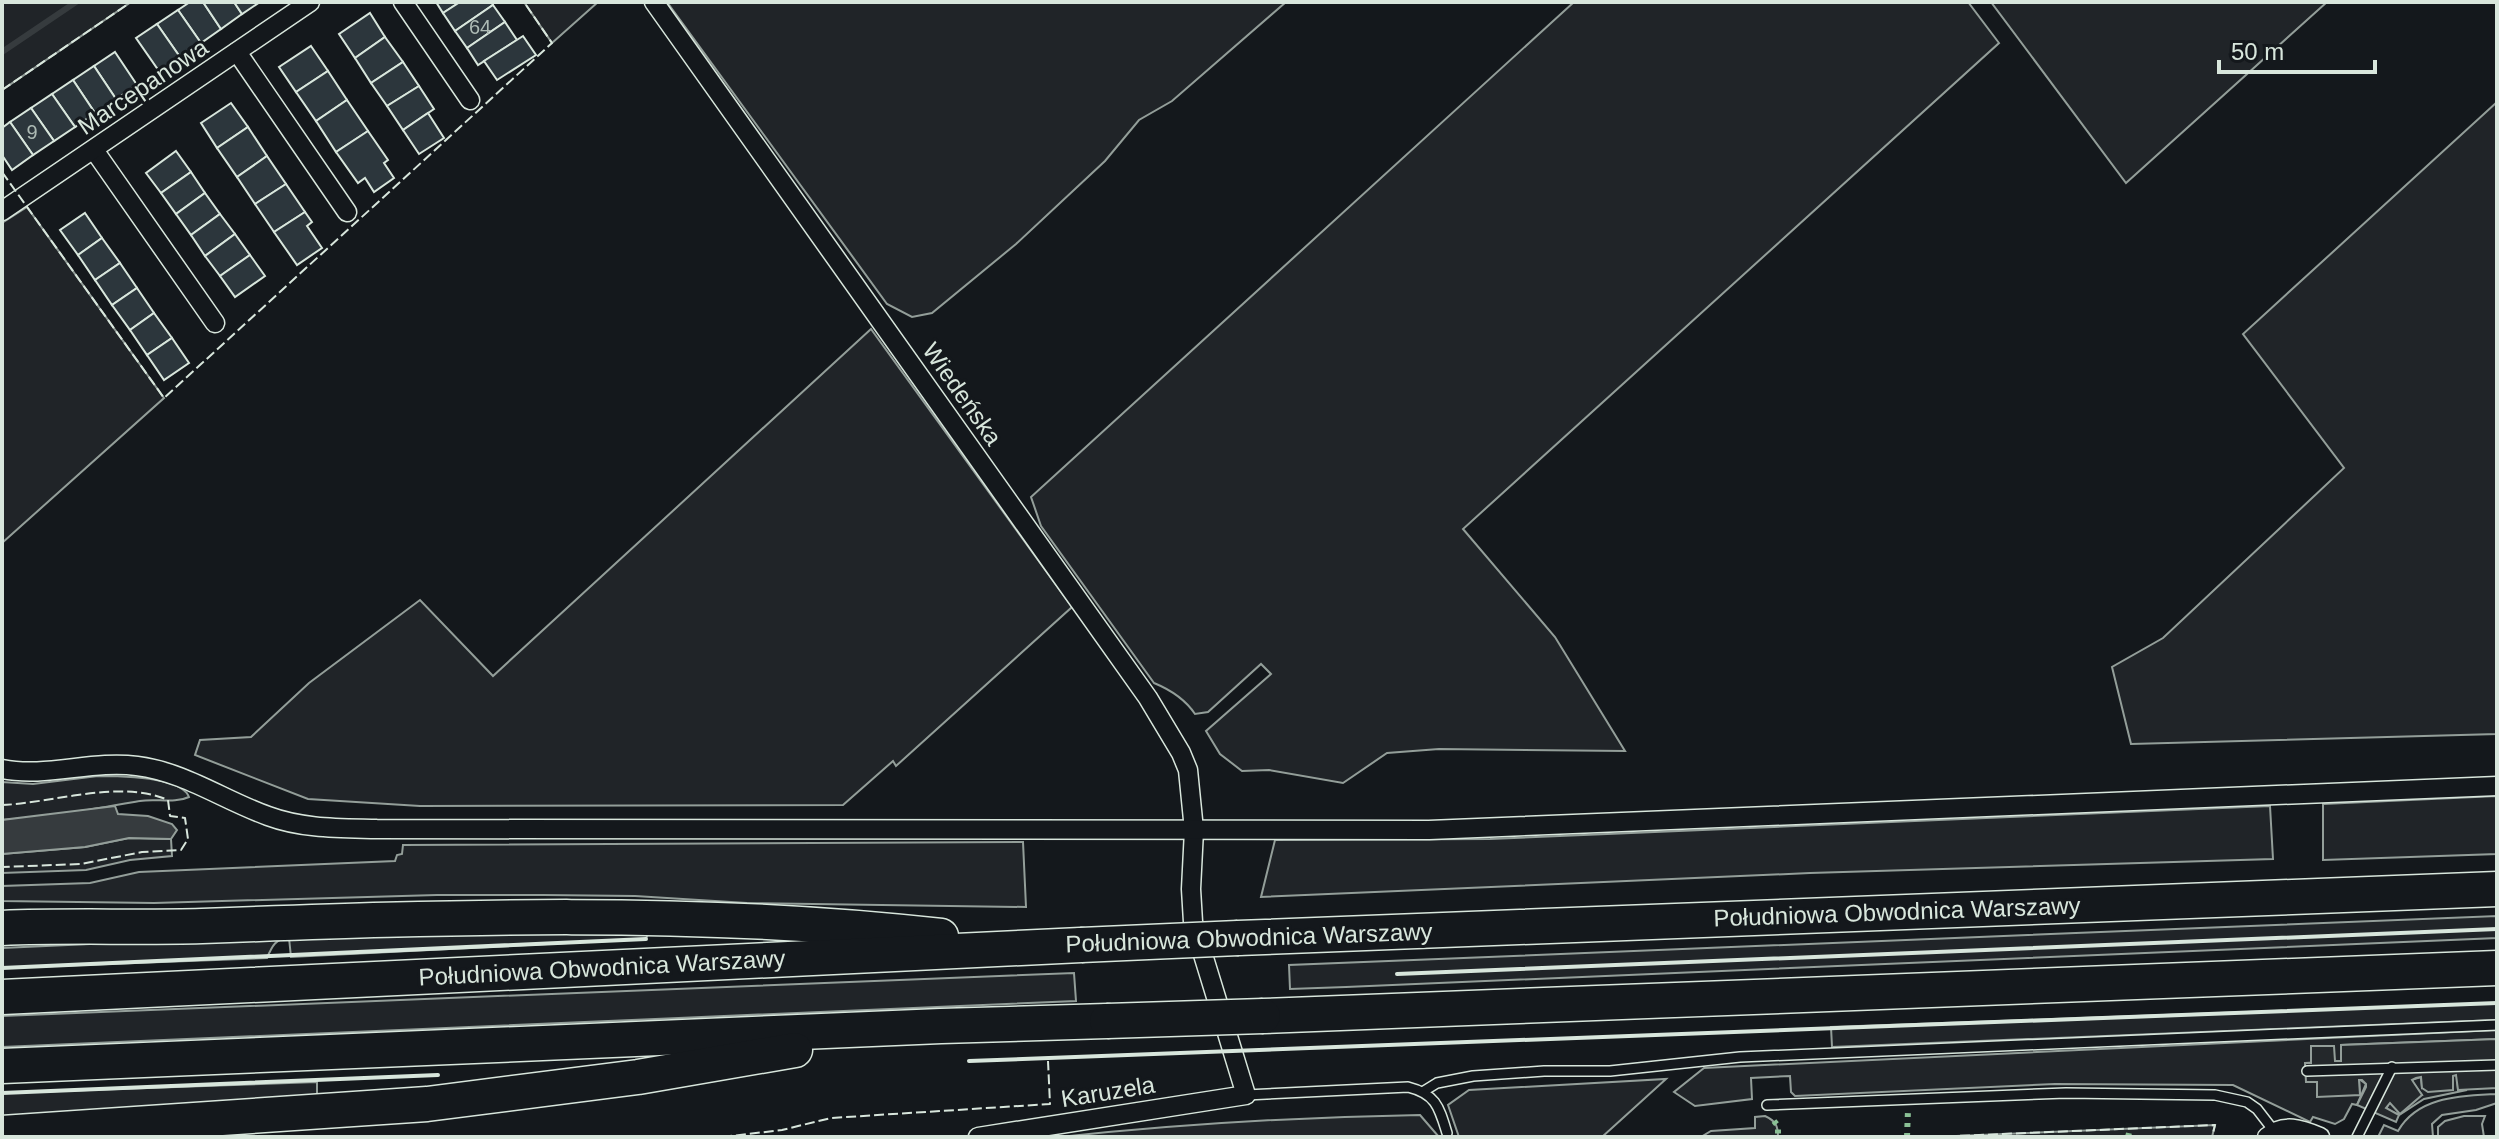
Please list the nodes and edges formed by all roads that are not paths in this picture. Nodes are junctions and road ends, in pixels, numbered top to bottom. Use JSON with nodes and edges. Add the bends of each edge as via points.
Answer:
{"nodes":[{"id":1,"x":310,"y":2,"type":"edge"},
{"id":2,"x":403,"y":2,"type":"edge"},
{"id":3,"x":654,"y":2,"type":"edge"},
{"id":4,"x":237,"y":52,"type":"junction"},
{"id":5,"x":470,"y":100,"type":"dead end"},
{"id":6,"x":94,"y":150,"type":"junction"},
{"id":7,"x":2,"y":211,"type":"edge"},
{"id":8,"x":347,"y":212,"type":"dead end"},
{"id":9,"x":215,"y":323,"type":"dead end"},
{"id":10,"x":2,"y":769,"type":"edge"},
{"id":11,"x":2497,"y":786,"type":"edge"},
{"id":12,"x":1194,"y":830,"type":"junction"},
{"id":13,"x":2497,"y":889,"type":"edge"},
{"id":14,"x":2,"y":928,"type":"edge"},
{"id":15,"x":1042,"y":947,"type":"junction"},
{"id":16,"x":2497,"y":968,"type":"edge"},
{"id":17,"x":2,"y":997,"type":"edge"},
{"id":18,"x":2497,"y":1025,"type":"edge"},
{"id":19,"x":941,"y":1026,"type":"junction"},
{"id":20,"x":2497,"y":1065,"type":"edge"},
{"id":21,"x":2,"y":1066,"type":"edge"},
{"id":22,"x":2392,"y":1067,"type":"junction"},
{"id":23,"x":2307,"y":1071,"type":"dead end"},
{"id":24,"x":1424,"y":1091,"type":"junction"},
{"id":25,"x":1246,"y":1095,"type":"junction"},
{"id":26,"x":1767,"y":1105,"type":"dead end"},
{"id":27,"x":2,"y":1133,"type":"edge"},
{"id":28,"x":1447,"y":1133,"type":"dead end"},
{"id":29,"x":2270,"y":1134,"type":"edge"},
{"id":30,"x":978,"y":1137,"type":"edge"},
{"id":31,"x":2320,"y":1137,"type":"edge"},
{"id":32,"x":2357,"y":1137,"type":"edge"}],
"edges":[{"from":1,"to":4,"type":"street","name":"Marcepanowa"},
{"from":2,"to":5,"type":"street"},
{"from":3,"to":12,"type":"street","name":"Wiedeńska","via":[[1148,698],[1188,770]]},
{"from":4,"to":6,"type":"street","name":"Marcepanowa"},
{"from":4,"to":8,"type":"street"},
{"from":6,"to":7,"type":"street","name":"Marcepanowa"},
{"from":6,"to":9,"type":"street"},
{"from":10,"to":12,"type":"street","via":[[111,764],[149,768],[266,816],[330,828]]},
{"from":11,"to":12,"type":"street","via":[[1496,828]]},
{"from":12,"to":25,"type":"street","name":"Wiedeńska","via":[[1193,922]]},
{"from":13,"to":15,"type":"highway","name":"Południowa Obwodnica Warszawy","bridge":true},
{"from":14,"to":15,"type":"highway","via":[[657,919],[850,925]]},
{"from":15,"to":17,"type":"highway","name":"Południowa Obwodnica Warszawy"},
{"from":16,"to":19,"type":"highway","bridge":true},
{"from":18,"to":24,"type":"lane","via":[[1740,1057],[1610,1071],[1473,1076]]},
{"from":19,"to":21,"type":"highway"},
{"from":19,"to":27,"type":"highway","via":[[638,1077],[427,1104]]},
{"from":20,"to":22,"type":"lane"},
{"from":22,"to":23,"type":"lane"},
{"from":22,"to":32,"type":"lane"},
{"from":24,"to":25,"type":"lane","via":[[1408,1087]]},
{"from":24,"to":28,"type":"lane","via":[[1441,1112]]},
{"from":25,"to":30,"type":"street","name":"Karuzela"},
{"from":26,"to":29,"type":"lane","via":[[2066,1093],[2215,1095],[2257,1109]]},
{"from":29,"to":31,"type":"street","via":[[2294,1128]]}]}
